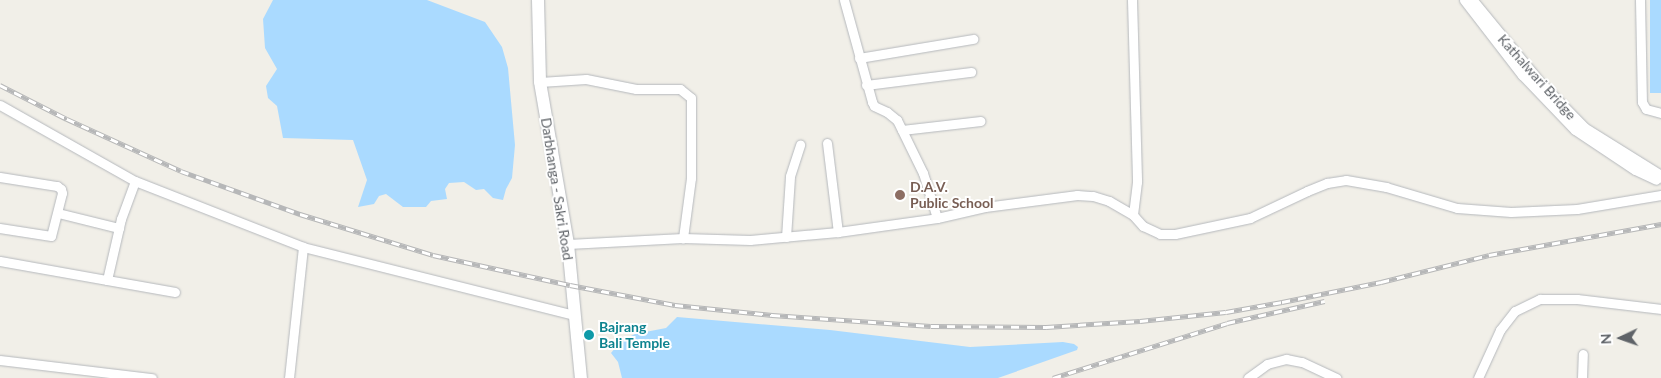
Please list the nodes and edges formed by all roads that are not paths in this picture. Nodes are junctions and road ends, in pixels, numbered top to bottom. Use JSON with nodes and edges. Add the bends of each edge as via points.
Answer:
{"nodes":[{"id":1,"x":538,"y":0,"type":"edge"},
{"id":2,"x":844,"y":0,"type":"edge"},
{"id":3,"x":1132,"y":0,"type":"edge"},
{"id":4,"x":1464,"y":0,"type":"edge"},
{"id":5,"x":1471,"y":0,"type":"edge"},
{"id":6,"x":1640,"y":0,"type":"edge"},
{"id":7,"x":973,"y":40,"type":"dead end"},
{"id":8,"x":860,"y":58,"type":"junction"},
{"id":9,"x":971,"y":72,"type":"dead end"},
{"id":10,"x":540,"y":82,"type":"junction"},
{"id":11,"x":866,"y":85,"type":"junction"},
{"id":12,"x":0,"y":105,"type":"edge"},
{"id":13,"x":1661,"y":113,"type":"edge"},
{"id":14,"x":980,"y":121,"type":"dead end"},
{"id":15,"x":902,"y":130,"type":"junction"},
{"id":16,"x":827,"y":143,"type":"dead end"},
{"id":17,"x":800,"y":144,"type":"dead end"},
{"id":18,"x":0,"y":177,"type":"edge"},
{"id":19,"x":1661,"y":177,"type":"edge"},
{"id":20,"x":135,"y":181,"type":"junction"},
{"id":21,"x":1661,"y":182,"type":"edge"},
{"id":22,"x":1661,"y":195,"type":"edge"},
{"id":23,"x":58,"y":213,"type":"junction"},
{"id":24,"x":1133,"y":215,"type":"junction"},
{"id":25,"x":937,"y":218,"type":"junction"},
{"id":26,"x":0,"y":228,"type":"edge"},
{"id":27,"x":119,"y":228,"type":"junction"},
{"id":28,"x":838,"y":232,"type":"junction"},
{"id":29,"x":786,"y":237,"type":"junction"},
{"id":30,"x":684,"y":238,"type":"junction"},
{"id":31,"x":568,"y":244,"type":"junction"},
{"id":32,"x":303,"y":247,"type":"junction"},
{"id":33,"x":0,"y":261,"type":"edge"},
{"id":34,"x":107,"y":280,"type":"junction"},
{"id":35,"x":175,"y":292,"type":"dead end"},
{"id":36,"x":1661,"y":309,"type":"edge"},
{"id":37,"x":574,"y":315,"type":"junction"},
{"id":38,"x":1583,"y":354,"type":"dead end"},
{"id":39,"x":0,"y":360,"type":"edge"},
{"id":40,"x":152,"y":378,"type":"edge"},
{"id":41,"x":290,"y":378,"type":"edge"},
{"id":42,"x":581,"y":378,"type":"edge"},
{"id":43,"x":1248,"y":378,"type":"edge"},
{"id":44,"x":1336,"y":378,"type":"edge"},
{"id":45,"x":1478,"y":378,"type":"edge"},
{"id":46,"x":1582,"y":378,"type":"edge"}],
"edges":[{"from":1,"to":10,"type":"main road","name":"Darbhanga - Sakri Road"},
{"from":2,"to":8,"type":"street"},
{"from":3,"to":24,"type":"street","via":[[1136,182]]},
{"from":4,"to":21,"type":"street","via":[[1522,75],[1575,130],[1635,170]]},
{"from":5,"to":19,"type":"main road","name":"Kathalwari Bridge","via":[[1540,84],[1584,129]]},
{"from":6,"to":13,"type":"street","via":[[1642,102],[1646,109]]},
{"from":7,"to":8,"type":"street"},
{"from":8,"to":11,"type":"street"},
{"from":9,"to":11,"type":"street"},
{"from":10,"to":30,"type":"street","via":[[586,79],[636,89],[680,89],[691,98],[692,178]]},
{"from":10,"to":31,"type":"main road","name":"Darbhanga - Sakri Road"},
{"from":11,"to":15,"type":"street","via":[[874,106],[892,115]]},
{"from":12,"to":20,"type":"street"},
{"from":14,"to":15,"type":"street"},
{"from":15,"to":25,"type":"street","via":[[923,173]]},
{"from":16,"to":28,"type":"street"},
{"from":17,"to":29,"type":"street","via":[[790,176]]},
{"from":18,"to":23,"type":"street","via":[[60,188]]},
{"from":20,"to":27,"type":"street"},
{"from":20,"to":32,"type":"street"},
{"from":22,"to":24,"type":"street","via":[[1577,209],[1511,212],[1457,208],[1386,187],[1346,180],[1327,183],[1250,218],[1192,232],[1160,234],[1143,226]]},
{"from":23,"to":26,"type":"street","via":[[49,236]]},
{"from":23,"to":27,"type":"street"},
{"from":24,"to":25,"type":"street","via":[[1109,201],[1077,195],[985,207]]},
{"from":25,"to":28,"type":"street"},
{"from":27,"to":34,"type":"street"},
{"from":28,"to":29,"type":"street"},
{"from":29,"to":30,"type":"street","via":[[750,240]]},
{"from":30,"to":31,"type":"street"},
{"from":31,"to":37,"type":"main road","name":"Darbhanga - Sakri Road"},
{"from":32,"to":37,"type":"street"},
{"from":32,"to":41,"type":"street"},
{"from":33,"to":34,"type":"street"},
{"from":34,"to":35,"type":"street"},
{"from":36,"to":45,"type":"street","via":[[1577,299],[1540,299],[1516,312],[1500,330]]},
{"from":37,"to":42,"type":"main road","name":"Darbhanga - Sakri Road"},
{"from":38,"to":46,"type":"street"},
{"from":39,"to":40,"type":"street"},
{"from":43,"to":44,"type":"street","via":[[1267,364],[1286,359],[1302,362]]}]}
